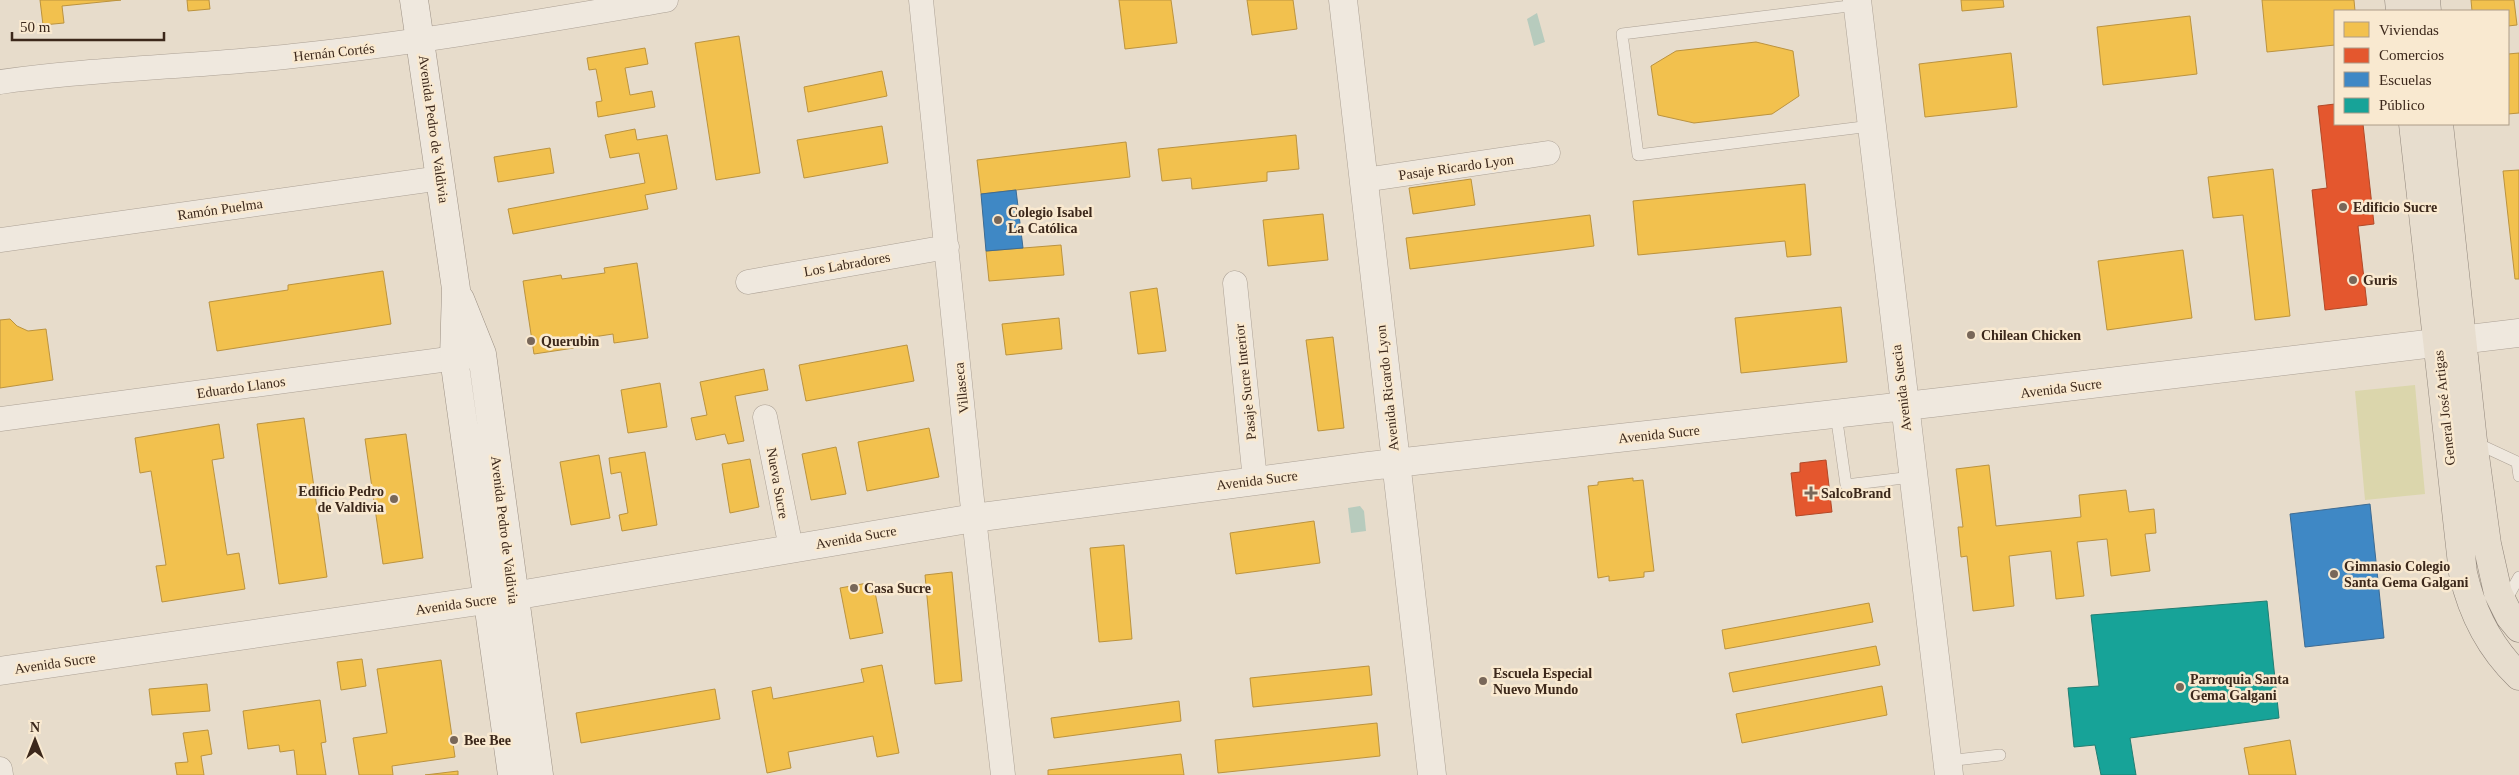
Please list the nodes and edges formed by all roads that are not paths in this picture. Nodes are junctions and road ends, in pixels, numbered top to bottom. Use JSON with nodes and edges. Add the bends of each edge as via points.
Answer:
{"nodes":[{"id":1,"x":414,"y":0,"type":"edge"},
{"id":2,"x":666,"y":0,"type":"edge"},
{"id":3,"x":921,"y":0,"type":"edge"},
{"id":4,"x":1343,"y":0,"type":"edge"},
{"id":5,"x":1857,"y":3,"type":"edge"},
{"id":6,"x":421,"y":41,"type":"junction"},
{"id":7,"x":0,"y":82,"type":"edge"},
{"id":8,"x":2413,"y":125,"type":"edge"},
{"id":9,"x":2439,"y":125,"type":"edge"},
{"id":10,"x":1871,"y":126,"type":"junction"},
{"id":11,"x":1548,"y":153,"type":"dead end"},
{"id":12,"x":440,"y":178,"type":"junction"},
{"id":13,"x":1364,"y":180,"type":"junction"},
{"id":14,"x":0,"y":240,"type":"edge"},
{"id":15,"x":947,"y":247,"type":"junction"},
{"id":16,"x":748,"y":282,"type":"dead end"},
{"id":17,"x":1235,"y":283,"type":"dead end"},
{"id":18,"x":456,"y":288,"type":"junction"},
{"id":19,"x":2519,"y":333,"type":"edge"},
{"id":20,"x":2450,"y":341,"type":"junction"},
{"id":21,"x":482,"y":354,"type":"junction"},
{"id":22,"x":454,"y":358,"type":"junction"},
{"id":23,"x":1903,"y":406,"type":"junction"},
{"id":24,"x":1836,"y":414,"type":"junction"},
{"id":25,"x":766,"y":417,"type":"dead end"},
{"id":26,"x":0,"y":419,"type":"edge"},
{"id":27,"x":2473,"y":441,"type":"junction"},
{"id":28,"x":1395,"y":463,"type":"junction"},
{"id":29,"x":2519,"y":476,"type":"edge"},
{"id":30,"x":1912,"y":477,"type":"junction"},
{"id":31,"x":1255,"y":480,"type":"junction"},
{"id":32,"x":974,"y":518,"type":"junction"},
{"id":33,"x":791,"y":548,"type":"junction"},
{"id":34,"x":2519,"y":577,"type":"edge"},
{"id":35,"x":513,"y":596,"type":"junction"},
{"id":36,"x":486,"y":600,"type":"junction"},
{"id":37,"x":2503,"y":605,"type":"junction"},
{"id":38,"x":2519,"y":628,"type":"edge"},
{"id":39,"x":0,"y":671,"type":"edge"},
{"id":40,"x":2519,"y":676,"type":"edge"},
{"id":41,"x":2000,"y":755,"type":"dead end"},
{"id":42,"x":1948,"y":768,"type":"edge"},
{"id":43,"x":0,"y":769,"type":"edge"},
{"id":44,"x":999,"y":774,"type":"edge"},
{"id":45,"x":1,"y":775,"type":"edge"},
{"id":46,"x":512,"y":775,"type":"edge"},
{"id":47,"x":539,"y":775,"type":"edge"},
{"id":48,"x":1432,"y":775,"type":"edge"}],
"edges":[{"from":1,"to":6,"type":"street","name":"Avenida Pedro de Valdivia"},
{"from":2,"to":6,"type":"street","name":"Hernán Cortés"},
{"from":3,"to":15,"type":"street","name":"Villaseca"},
{"from":4,"to":13,"type":"street","name":"Avenida Ricardo Lyon"},
{"from":5,"to":10,"type":"street","name":"Avenida Suecia"},
{"from":5,"to":10,"type":"lane","via":[[1622,34],[1638,155]]},
{"from":6,"to":7,"type":"street","name":"Hernán Cortés","via":[[290,57],[126,68]]},
{"from":6,"to":12,"type":"street","name":"Avenida Pedro de Valdivia"},
{"from":8,"to":20,"type":"main road","name":"General José Artigas"},
{"from":9,"to":20,"type":"main road","name":"General José Artigas"},
{"from":10,"to":23,"type":"street","name":"Avenida Suecia"},
{"from":11,"to":13,"type":"street","name":"Pasaje Ricardo Lyon"},
{"from":12,"to":14,"type":"street","name":"Ramón Puelma"},
{"from":12,"to":18,"type":"street","name":"Avenida Pedro de Valdivia"},
{"from":13,"to":28,"type":"street","name":"Avenida Ricardo Lyon"},
{"from":15,"to":16,"type":"street","name":"Los Labradores"},
{"from":15,"to":32,"type":"street","name":"Villaseca"},
{"from":17,"to":31,"type":"street","name":"Pasaje Sucre Interior"},
{"from":18,"to":21,"type":"street","name":"Avenida Pedro de Valdivia"},
{"from":18,"to":22,"type":"street","name":"Avenida Pedro de Valdivia"},
{"from":19,"to":20,"type":"street","name":"Avenida Sucre"},
{"from":20,"to":23,"type":"street","name":"Avenida Sucre"},
{"from":20,"to":27,"type":"main road","name":"General José Artigas"},
{"from":20,"to":40,"type":"main road","name":"General José Artigas","via":[[2459,547],[2468,594],[2486,636]]},
{"from":21,"to":22,"type":"street","name":"Eduardo Llanos"},
{"from":21,"to":35,"type":"street","name":"Avenida Pedro de Valdivia"},
{"from":22,"to":26,"type":"street","name":"Eduardo Llanos"},
{"from":22,"to":36,"type":"street","name":"Avenida Pedro de Valdivia"},
{"from":23,"to":24,"type":"street","name":"Avenida Sucre"},
{"from":23,"to":30,"type":"street","name":"Avenida Suecia"},
{"from":24,"to":28,"type":"street","name":"Avenida Sucre"},
{"from":24,"to":30,"type":"lane","via":[[1846,485]]},
{"from":25,"to":33,"type":"street","name":"Nueva Sucre"},
{"from":27,"to":29,"type":"lane","via":[[2517,462]]},
{"from":27,"to":37,"type":"main road","name":"General José Artigas","via":[[2493,580]]},
{"from":28,"to":31,"type":"street","name":"Avenida Sucre"},
{"from":28,"to":48,"type":"street","name":"Avenida Ricardo Lyon"},
{"from":30,"to":42,"type":"street","name":"Avenida Suecia"},
{"from":31,"to":32,"type":"street","name":"Avenida Sucre"},
{"from":32,"to":33,"type":"street","name":"Avenida Sucre"},
{"from":32,"to":44,"type":"street","name":"Villaseca"},
{"from":33,"to":35,"type":"street","name":"Avenida Sucre"},
{"from":34,"to":37,"type":"lane"},
{"from":35,"to":36,"type":"street","name":"Avenida Sucre"},
{"from":35,"to":47,"type":"street","name":"Avenida Pedro de Valdivia"},
{"from":36,"to":39,"type":"street","name":"Avenida Sucre"},
{"from":36,"to":46,"type":"street","name":"Avenida Pedro de Valdivia"},
{"from":37,"to":38,"type":"main road","name":"General José Artigas"},
{"from":41,"to":42,"type":"lane"},
{"from":43,"to":45,"type":"street"}]}
